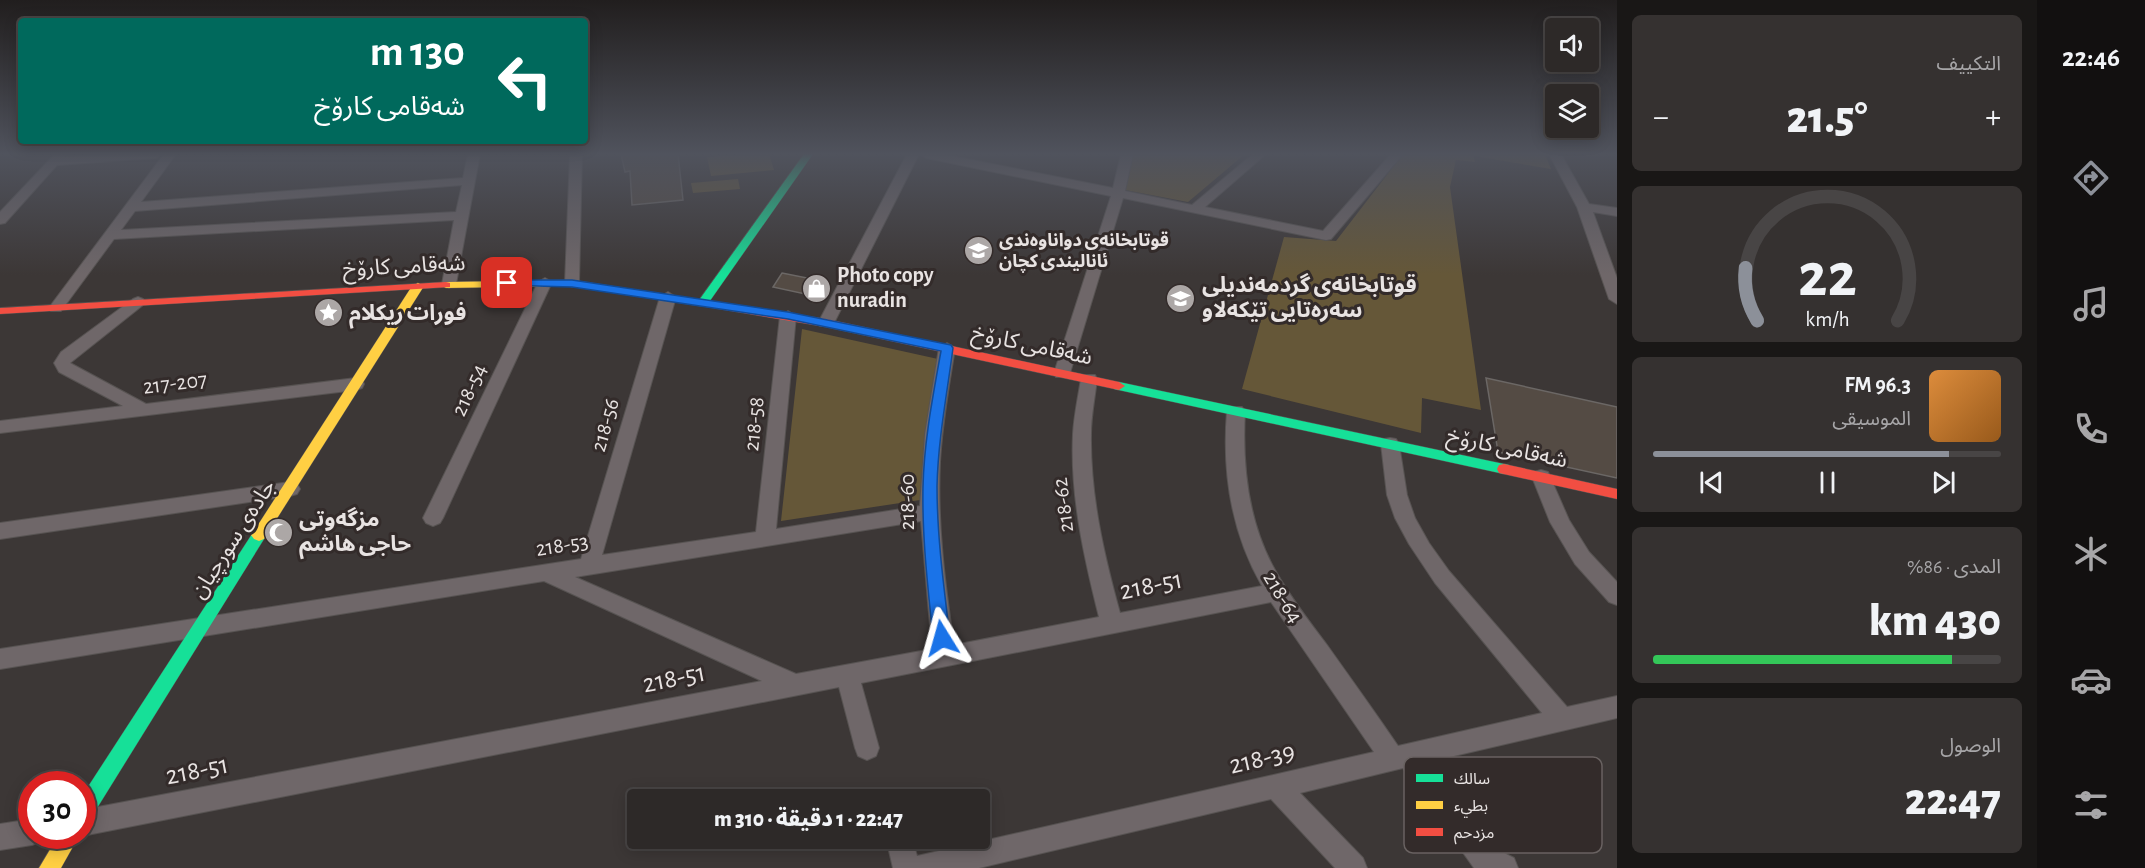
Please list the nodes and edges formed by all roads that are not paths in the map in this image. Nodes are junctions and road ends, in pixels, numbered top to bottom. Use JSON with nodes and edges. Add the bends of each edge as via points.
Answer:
{"nodes":[{"id":1,"x":1118,"y":194,"type":"edge"},
{"id":2,"x":23,"y":195,"type":"edge"},
{"id":3,"x":139,"y":195,"type":"edge"},
{"id":4,"x":293,"y":195,"type":"edge"},
{"id":5,"x":466,"y":195,"type":"edge"},
{"id":6,"x":575,"y":195,"type":"edge"},
{"id":7,"x":779,"y":195,"type":"edge"},
{"id":8,"x":892,"y":195,"type":"edge"},
{"id":9,"x":1121,"y":195,"type":"edge"},
{"id":10,"x":1212,"y":195,"type":"edge"},
{"id":11,"x":1362,"y":195,"type":"edge"},
{"id":12,"x":1577,"y":195,"type":"edge"},
{"id":13,"x":130,"y":207,"type":"junction"},
{"id":14,"x":1584,"y":207,"type":"junction"},
{"id":15,"x":1195,"y":209,"type":"junction"},
{"id":16,"x":1617,"y":212,"type":"edge"},
{"id":17,"x":462,"y":216,"type":"junction"},
{"id":18,"x":0,"y":220,"type":"edge"},
{"id":19,"x":109,"y":236,"type":"junction"},
{"id":20,"x":1611,"y":267,"type":"edge"},
{"id":21,"x":545,"y":282,"type":"junction"},
{"id":22,"x":572,"y":283,"type":"junction"},
{"id":23,"x":449,"y":284,"type":"junction"},
{"id":24,"x":418,"y":286,"type":"junction"},
{"id":25,"x":668,"y":297,"type":"junction"},
{"id":26,"x":1617,"y":299,"type":"edge"},
{"id":27,"x":138,"y":302,"type":"junction"},
{"id":28,"x":703,"y":303,"type":"junction"},
{"id":29,"x":56,"y":308,"type":"junction"},
{"id":30,"x":0,"y":312,"type":"edge"},
{"id":31,"x":788,"y":316,"type":"junction"},
{"id":32,"x":826,"y":323,"type":"junction"},
{"id":33,"x":947,"y":348,"type":"junction"},
{"id":34,"x":1062,"y":373,"type":"junction"},
{"id":35,"x":1089,"y":379,"type":"junction"},
{"id":36,"x":356,"y":384,"type":"junction"},
{"id":37,"x":142,"y":409,"type":"junction"},
{"id":38,"x":1236,"y":411,"type":"junction"},
{"id":39,"x":0,"y":427,"type":"edge"},
{"id":40,"x":1390,"y":444,"type":"junction"},
{"id":41,"x":1540,"y":477,"type":"junction"},
{"id":42,"x":290,"y":489,"type":"junction"},
{"id":43,"x":1617,"y":494,"type":"edge"},
{"id":44,"x":930,"y":512,"type":"junction"},
{"id":45,"x":433,"y":518,"type":"dead end"},
{"id":46,"x":0,"y":531,"type":"edge"},
{"id":47,"x":765,"y":537,"type":"junction"},
{"id":48,"x":589,"y":566,"type":"junction"},
{"id":49,"x":544,"y":572,"type":"junction"},
{"id":50,"x":1276,"y":592,"type":"junction"},
{"id":51,"x":1617,"y":596,"type":"edge"},
{"id":52,"x":1112,"y":623,"type":"junction"},
{"id":53,"x":201,"y":627,"type":"junction"},
{"id":54,"x":944,"y":656,"type":"junction"},
{"id":55,"x":0,"y":659,"type":"edge"},
{"id":56,"x":847,"y":674,"type":"junction"},
{"id":57,"x":795,"y":685,"type":"junction"},
{"id":58,"x":1617,"y":707,"type":"edge"},
{"id":59,"x":1563,"y":720,"type":"junction"},
{"id":60,"x":867,"y":748,"type":"dead end"},
{"id":61,"x":1400,"y":757,"type":"junction"},
{"id":62,"x":1404,"y":762,"type":"edge"},
{"id":63,"x":1276,"y":786,"type":"junction"},
{"id":64,"x":96,"y":792,"type":"edge"},
{"id":65,"x":96,"y":820,"type":"edge"},
{"id":66,"x":18,"y":834,"type":"edge"},
{"id":67,"x":0,"y":837,"type":"edge"},
{"id":68,"x":61,"y":849,"type":"edge"},
{"id":69,"x":902,"y":849,"type":"edge"},
{"id":70,"x":1480,"y":853,"type":"edge"},
{"id":71,"x":49,"y":868,"type":"edge"},
{"id":72,"x":907,"y":868,"type":"edge"},
{"id":73,"x":921,"y":868,"type":"edge"},
{"id":74,"x":1353,"y":868,"type":"edge"},
{"id":75,"x":1504,"y":868,"type":"edge"}],
"edges":[{"from":1,"to":34,"type":"street"},
{"from":2,"to":18,"type":"street"},
{"from":3,"to":13,"type":"street"},
{"from":4,"to":13,"type":"street"},
{"from":5,"to":17,"type":"street"},
{"from":6,"to":22,"type":"street"},
{"from":7,"to":28,"type":"street"},
{"from":8,"to":32,"type":"street"},
{"from":9,"to":15,"type":"street"},
{"from":10,"to":15,"type":"street"},
{"from":11,"to":15,"type":"street","via":[[1326,236]]},
{"from":12,"to":14,"type":"street"},
{"from":13,"to":19,"type":"street"},
{"from":14,"to":16,"type":"street"},
{"from":14,"to":20,"type":"street"},
{"from":17,"to":19,"type":"street"},
{"from":17,"to":23,"type":"street"},
{"from":19,"to":29,"type":"street"},
{"from":20,"to":26,"type":"street"},
{"from":21,"to":22,"type":"street","name":"شەقامی کارۆخ"},
{"from":21,"to":23,"type":"street","name":"شەقامی کارۆخ"},
{"from":21,"to":45,"type":"street","name":"218-54"},
{"from":22,"to":25,"type":"street","name":"شەقامی کارۆخ"},
{"from":23,"to":24,"type":"street","name":"شەقامی کارۆخ"},
{"from":24,"to":27,"type":"street","name":"شەقامی کارۆخ"},
{"from":24,"to":36,"type":"street","name":"جادەی سورچیان"},
{"from":25,"to":28,"type":"street","name":"شەقامی کارۆخ"},
{"from":25,"to":48,"type":"street","name":"218-56"},
{"from":27,"to":29,"type":"street","name":"شەقامی کارۆخ"},
{"from":27,"to":37,"type":"street","via":[[62,363]]},
{"from":28,"to":31,"type":"street","name":"شەقامی کارۆخ"},
{"from":29,"to":30,"type":"street","name":"شەقامی کارۆخ"},
{"from":31,"to":32,"type":"street","name":"شەقامی کارۆخ"},
{"from":31,"to":47,"type":"street","name":"218-58"},
{"from":32,"to":33,"type":"street","name":"شەقامی کارۆخ"},
{"from":33,"to":34,"type":"street","name":"شەقامی کارۆخ"},
{"from":33,"to":44,"type":"street","name":"218-60","via":[[933,442]]},
{"from":34,"to":35,"type":"street","name":"شەقامی کارۆخ"},
{"from":35,"to":38,"type":"street","name":"شەقامی کارۆخ"},
{"from":35,"to":52,"type":"street","name":"218-62","via":[[1082,433],[1085,499]]},
{"from":36,"to":37,"type":"street","name":"217-207"},
{"from":36,"to":42,"type":"street","name":"جادەی سورچیان"},
{"from":37,"to":39,"type":"street","name":"217-207"},
{"from":38,"to":40,"type":"street","name":"شەقامی کارۆخ"},
{"from":38,"to":50,"type":"street","name":"218-64","via":[[1234,473],[1256,549]]},
{"from":40,"to":41,"type":"street","name":"شەقامی کارۆخ"},
{"from":40,"to":59,"type":"street","via":[[1398,496],[1426,556]]},
{"from":41,"to":43,"type":"street","name":"شەقامی کارۆخ"},
{"from":41,"to":51,"type":"street","via":[[1582,558]]},
{"from":42,"to":46,"type":"street"},
{"from":42,"to":53,"type":"street","name":"جادەی سورچیان"},
{"from":44,"to":47,"type":"street","name":"218-53"},
{"from":44,"to":54,"type":"street","name":"218-60"},
{"from":47,"to":48,"type":"street","name":"218-53"},
{"from":48,"to":49,"type":"street","name":"218-53"},
{"from":49,"to":53,"type":"street","name":"218-53"},
{"from":49,"to":57,"type":"street"},
{"from":50,"to":52,"type":"street","name":"218-51"},
{"from":50,"to":61,"type":"street","name":"218-64"},
{"from":52,"to":54,"type":"street","name":"218-51"},
{"from":53,"to":55,"type":"street","name":"218-53"},
{"from":53,"to":64,"type":"street","name":"جادەی سورچیان"},
{"from":54,"to":56,"type":"street","name":"218-51"},
{"from":56,"to":57,"type":"street","name":"218-51"},
{"from":56,"to":60,"type":"street"},
{"from":57,"to":65,"type":"street","name":"218-51"},
{"from":58,"to":59,"type":"street","name":"218-39"},
{"from":59,"to":61,"type":"street","name":"218-39"},
{"from":61,"to":62,"type":"street","name":"218-64"},
{"from":61,"to":63,"type":"street","name":"218-39"},
{"from":63,"to":73,"type":"street","name":"218-39"},
{"from":63,"to":74,"type":"street"},
{"from":66,"to":67,"type":"street"},
{"from":68,"to":71,"type":"street"},
{"from":69,"to":72,"type":"street"},
{"from":70,"to":75,"type":"street","name":"218-64"}]}
